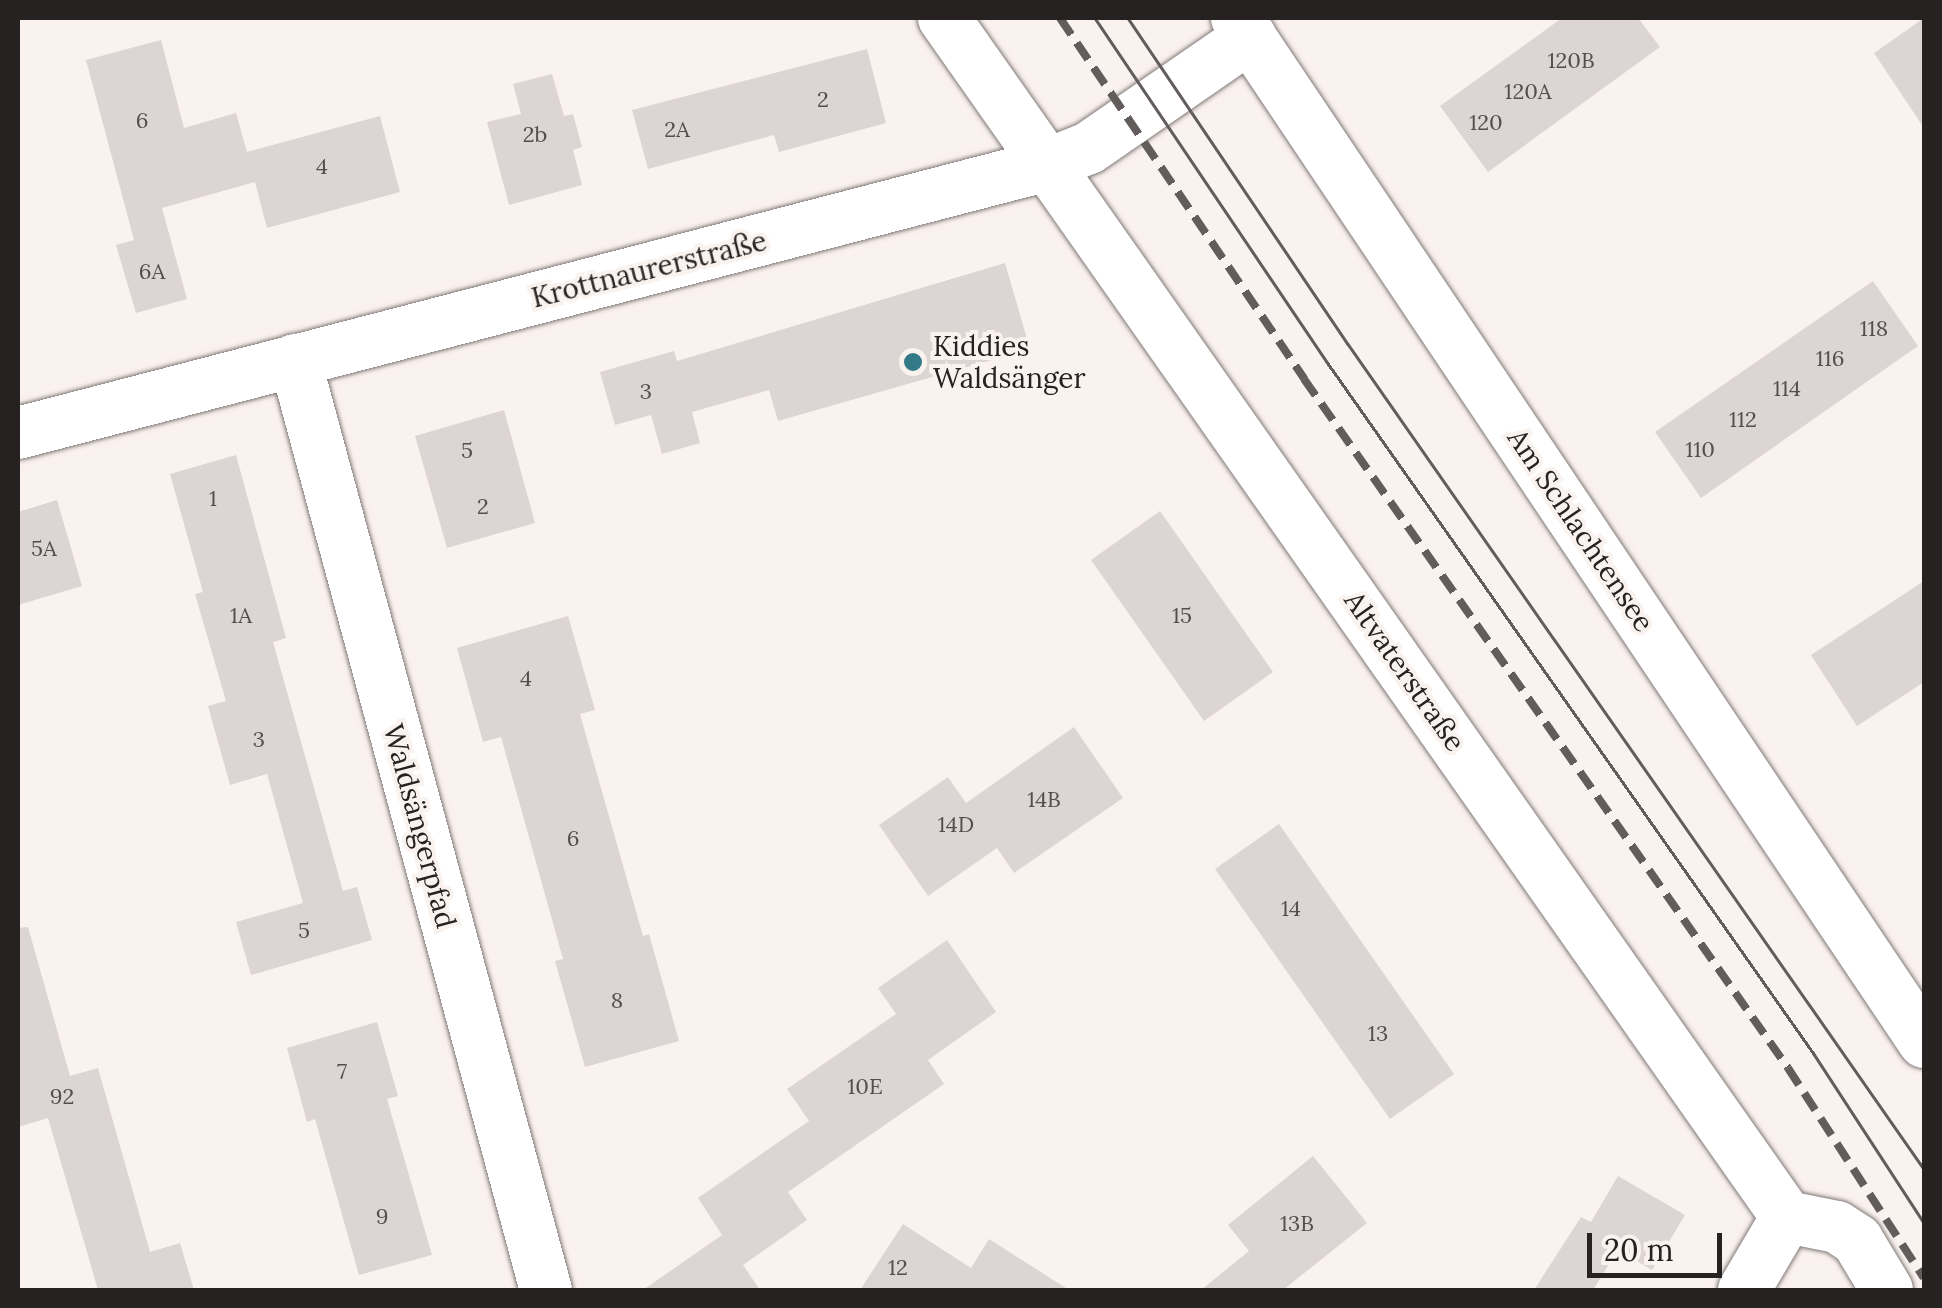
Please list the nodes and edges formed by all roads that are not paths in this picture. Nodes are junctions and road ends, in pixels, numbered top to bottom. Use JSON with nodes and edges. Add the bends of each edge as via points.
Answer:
{"nodes":[{"id":1,"x":944,"y":18,"type":"edge"},
{"id":2,"x":1244,"y":27,"type":"edge"},
{"id":3,"x":1044,"y":166,"type":"junction"},
{"id":4,"x":295,"y":360,"type":"junction"},
{"id":5,"x":18,"y":433,"type":"edge"},
{"id":6,"x":1924,"y":1042,"type":"edge"},
{"id":7,"x":1787,"y":1217,"type":"junction"},
{"id":8,"x":546,"y":1290,"type":"edge"},
{"id":9,"x":1744,"y":1290,"type":"edge"},
{"id":10,"x":1887,"y":1290,"type":"edge"}],
"edges":[{"from":1,"to":3,"type":"street","name":"Altvaterstraße"},
{"from":2,"to":3,"type":"street","name":"Krottnaurerstraße","via":[[1089,148]]},
{"from":2,"to":6,"type":"street","name":"Am Schlachtensee"},
{"from":3,"to":4,"type":"street","name":"Krottnaurerstraße"},
{"from":3,"to":7,"type":"street","name":"Altvaterstraße"},
{"from":4,"to":5,"type":"street","name":"Krottnaurerstraße"},
{"from":4,"to":8,"type":"street","name":"Waldsängerpfad"},
{"from":7,"to":9,"type":"street"},
{"from":7,"to":10,"type":"street","via":[[1837,1227],[1857,1240]]}]}
